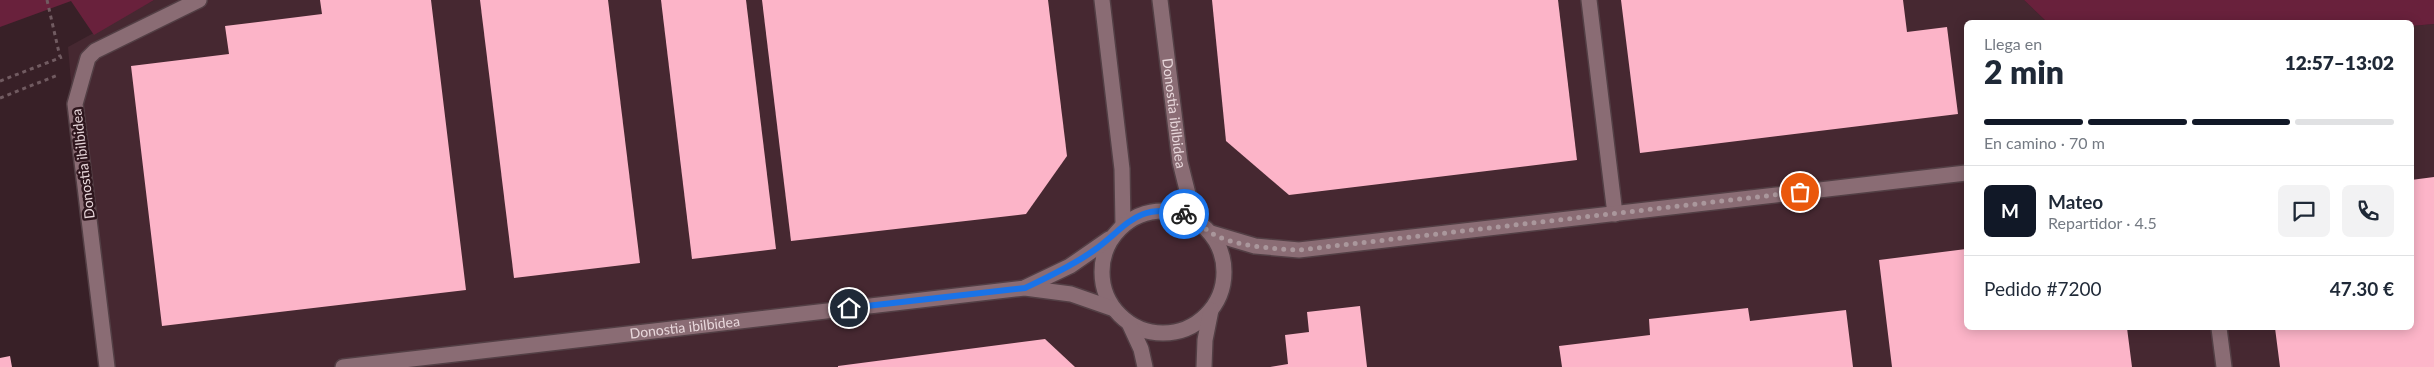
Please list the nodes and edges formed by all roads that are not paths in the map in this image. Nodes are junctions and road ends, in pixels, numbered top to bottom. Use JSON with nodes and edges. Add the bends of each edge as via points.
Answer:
{"nodes":[{"id":1,"x":199,"y":0,"type":"edge"},
{"id":2,"x":1102,"y":0,"type":"edge"},
{"id":3,"x":1160,"y":0,"type":"edge"},
{"id":4,"x":1589,"y":0,"type":"edge"},
{"id":5,"x":1964,"y":173,"type":"edge"},
{"id":6,"x":1615,"y":214,"type":"junction"},
{"id":7,"x":1205,"y":228,"type":"junction"},
{"id":8,"x":1118,"y":231,"type":"junction"},
{"id":9,"x":1025,"y":288,"type":"junction"},
{"id":10,"x":1114,"y":309,"type":"junction"},
{"id":11,"x":1211,"y":310,"type":"junction"},
{"id":12,"x":1129,"y":323,"type":"junction"},
{"id":13,"x":2219,"y":330,"type":"edge"},
{"id":14,"x":107,"y":367,"type":"edge"},
{"id":15,"x":344,"y":367,"type":"edge"},
{"id":16,"x":1145,"y":367,"type":"edge"},
{"id":17,"x":1204,"y":367,"type":"edge"},
{"id":18,"x":2224,"y":367,"type":"edge"}],
"edges":[{"from":1,"to":14,"type":"street","name":"Donostia ibilbidea","via":[[95,51],[88,58],[75,104]]},
{"from":2,"to":8,"type":"street","via":[[1122,169]]},
{"from":3,"to":7,"type":"street","name":"Donostia ibilbidea","via":[[1180,162],[1188,194]]},
{"from":4,"to":6,"type":"street"},
{"from":5,"to":6,"type":"street"},
{"from":6,"to":7,"type":"street","via":[[1299,250],[1255,246]]},
{"from":7,"to":8,"type":"street","via":[[1187,215],[1152,211],[1135,217]]},
{"from":7,"to":11,"type":"street","via":[[1221,251],[1224,272],[1221,292]]},
{"from":8,"to":9,"type":"street","name":"Donostia ibilbidea","via":[[1070,266]]},
{"from":8,"to":10,"type":"street","via":[[1104,253],[1101,272],[1105,292]]},
{"from":9,"to":10,"type":"street","name":"Donostia ibilbidea","via":[[1071,294]]},
{"from":9,"to":15,"type":"street","name":"Donostia ibilbidea"},
{"from":10,"to":12,"type":"street"},
{"from":11,"to":12,"type":"street","via":[[1196,324],[1164,333]]},
{"from":11,"to":17,"type":"street"},
{"from":12,"to":16,"type":"street"},
{"from":13,"to":18,"type":"street"}]}
